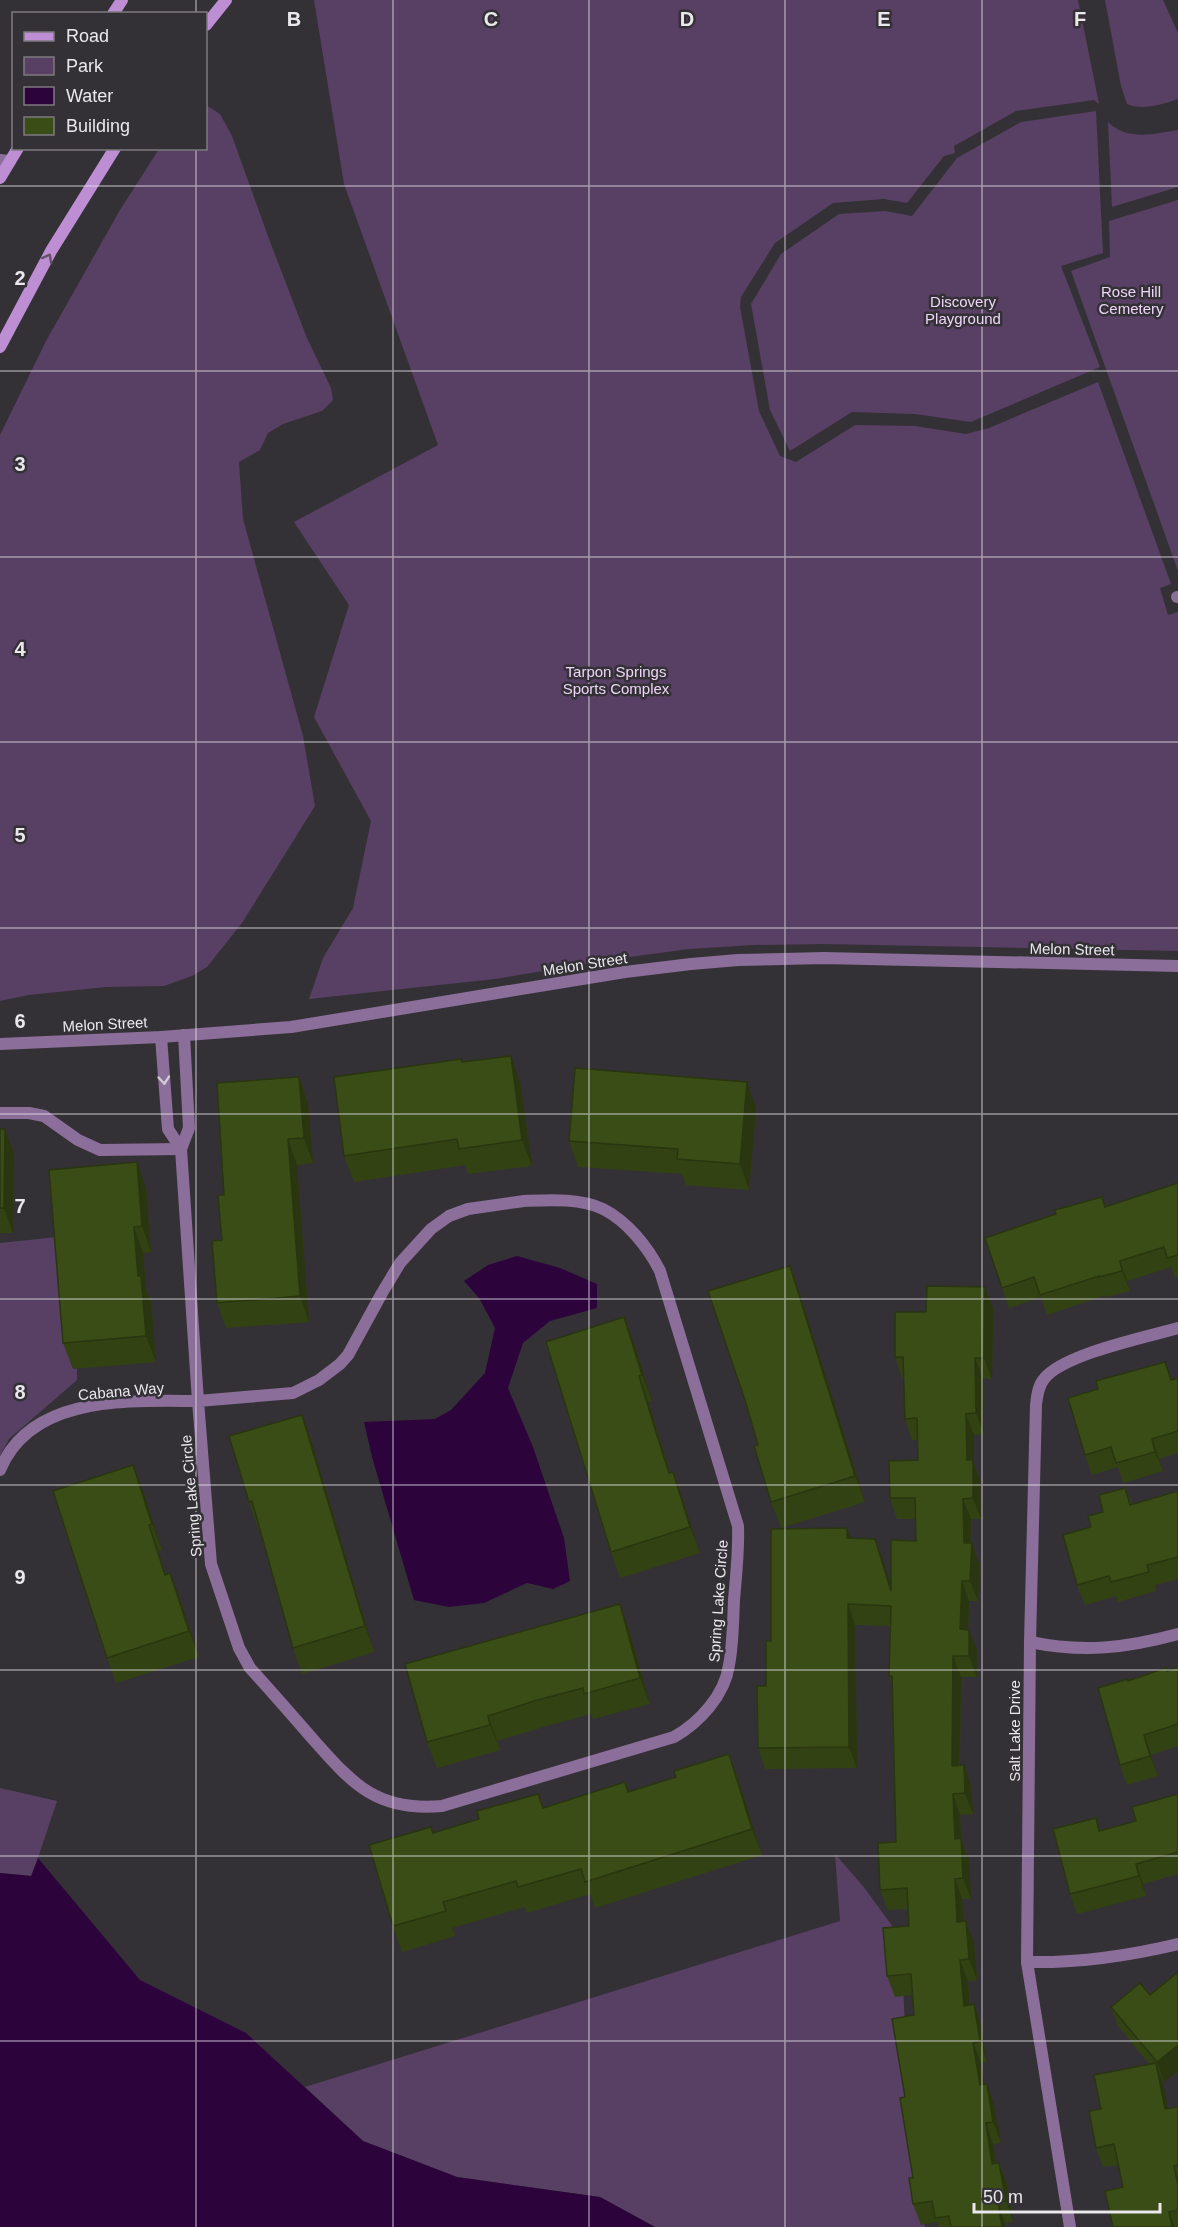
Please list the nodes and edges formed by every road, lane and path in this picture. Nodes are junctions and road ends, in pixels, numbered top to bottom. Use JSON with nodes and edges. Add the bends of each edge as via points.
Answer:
{"nodes":[{"id":1,"x":226,"y":0,"type":"edge"},
{"id":2,"x":207,"y":24,"type":"edge"},
{"id":3,"x":114,"y":150,"type":"edge"},
{"id":4,"x":5,"y":160,"type":"edge"},
{"id":5,"x":0,"y":178,"type":"edge"},
{"id":6,"x":0,"y":347,"type":"edge"},
{"id":7,"x":1178,"y":966,"type":"edge"},
{"id":8,"x":184,"y":1035,"type":"junction"},
{"id":9,"x":160,"y":1037,"type":"junction"},
{"id":10,"x":0,"y":1044,"type":"edge"},
{"id":11,"x":0,"y":1113,"type":"edge"},
{"id":12,"x":181,"y":1149,"type":"junction"},
{"id":13,"x":1178,"y":1328,"type":"edge"},
{"id":14,"x":198,"y":1401,"type":"junction"},
{"id":15,"x":0,"y":1470,"type":"edge"},
{"id":16,"x":1178,"y":1634,"type":"edge"},
{"id":17,"x":1030,"y":1642,"type":"junction"},
{"id":18,"x":1178,"y":1944,"type":"edge"},
{"id":19,"x":1027,"y":1962,"type":"junction"},
{"id":20,"x":1070,"y":2227,"type":"edge"}],
"edges":[{"from":1,"to":2,"type":"main road"},
{"from":6,"to":3,"type":"main road","one_way":true,"via":[[51,251]]},
{"from":4,"to":5,"type":"main road"},
{"from":7,"to":8,"type":"street","name":"Melon Street","via":[[813,958],[738,960],[625,972],[303,1026]]},
{"from":8,"to":9,"type":"street","name":"Melon Street"},
{"from":8,"to":12,"type":"street","name":"Spring Lake Circle","via":[[189,1128]]},
{"from":9,"to":10,"type":"street","name":"Melon Street"},
{"from":9,"to":12,"type":"street","name":"Spring Lake Circle","one_way":true,"via":[[168,1129]]},
{"from":11,"to":12,"type":"street","via":[[44,1116],[100,1150]]},
{"from":12,"to":14,"type":"street","name":"Spring Lake Circle"},
{"from":13,"to":17,"type":"street","name":"Salt Lake Drive","via":[[1072,1360],[1044,1378],[1038,1389]]},
{"from":14,"to":14,"type":"street","name":"Spring Lake Circle","via":[[210,1556],[239,1648],[250,1668],[349,1779],[370,1793],[395,1803],[442,1806],[674,1737],[687,1730],[713,1702],[729,1667],[738,1526],[660,1270],[636,1236],[603,1209],[568,1202],[524,1201],[483,1206],[448,1216],[423,1236],[400,1263],[348,1356],[324,1377],[293,1393]]},
{"from":14,"to":15,"type":"street","name":"Cabana Way","via":[[127,1402],[65,1412],[28,1432]]},
{"from":16,"to":17,"type":"street","via":[[1112,1648],[1055,1647]]},
{"from":17,"to":19,"type":"street","name":"Salt Lake Drive"},
{"from":18,"to":19,"type":"street","via":[[1105,1959]]},
{"from":19,"to":20,"type":"street","name":"Salt Lake Drive"}]}
